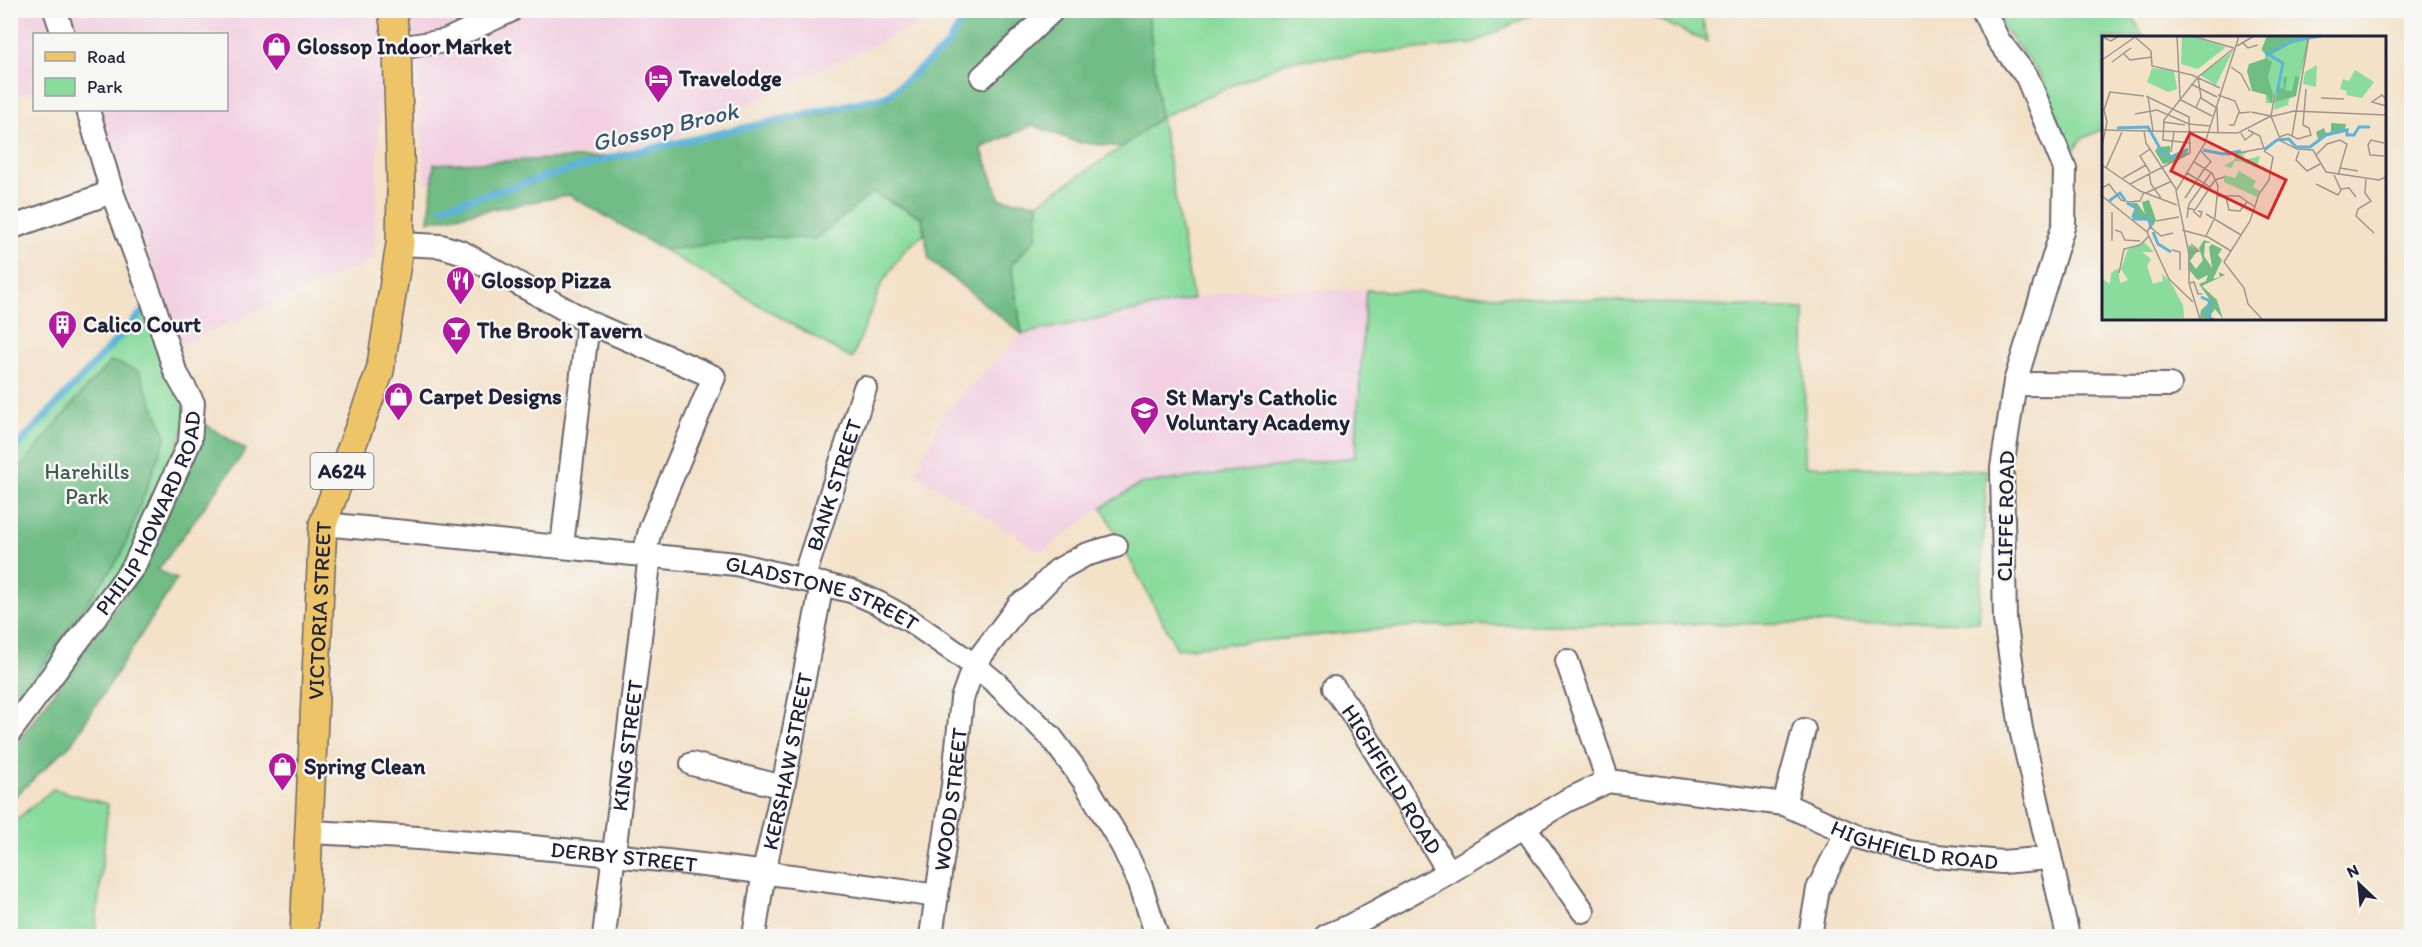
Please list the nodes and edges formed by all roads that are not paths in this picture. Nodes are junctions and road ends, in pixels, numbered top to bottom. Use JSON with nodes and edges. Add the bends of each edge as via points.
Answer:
{"nodes":[{"id":1,"x":55,"y":10,"type":"edge"},
{"id":2,"x":392,"y":10,"type":"edge"},
{"id":3,"x":1053,"y":10,"type":"edge"},
{"id":4,"x":1984,"y":10,"type":"edge"},
{"id":5,"x":510,"y":11,"type":"edge"},
{"id":6,"x":63,"y":33,"type":"edge"},
{"id":7,"x":397,"y":48,"type":"junction"},
{"id":8,"x":982,"y":77,"type":"dead end"},
{"id":9,"x":88,"y":111,"type":"edge"},
{"id":10,"x":112,"y":192,"type":"junction"},
{"id":11,"x":10,"y":228,"type":"edge"},
{"id":12,"x":400,"y":244,"type":"junction"},
{"id":13,"x":588,"y":322,"type":"junction"},
{"id":14,"x":2015,"y":382,"type":"junction"},
{"id":15,"x":2170,"y":385,"type":"dead end"},
{"id":16,"x":865,"y":388,"type":"dead end"},
{"id":17,"x":323,"y":524,"type":"junction"},
{"id":18,"x":562,"y":546,"type":"junction"},
{"id":19,"x":1116,"y":546,"type":"dead end"},
{"id":20,"x":647,"y":554,"type":"junction"},
{"id":21,"x":812,"y":582,"type":"junction"},
{"id":22,"x":1567,"y":661,"type":"dead end"},
{"id":23,"x":974,"y":664,"type":"junction"},
{"id":24,"x":1334,"y":688,"type":"dead end"},
{"id":25,"x":1804,"y":730,"type":"dead end"},
{"id":26,"x":10,"y":732,"type":"edge"},
{"id":27,"x":692,"y":764,"type":"dead end"},
{"id":28,"x":1608,"y":781,"type":"junction"},
{"id":29,"x":783,"y":787,"type":"junction"},
{"id":30,"x":1784,"y":804,"type":"junction"},
{"id":31,"x":1524,"y":826,"type":"junction"},
{"id":32,"x":309,"y":832,"type":"junction"},
{"id":33,"x":1846,"y":833,"type":"junction"},
{"id":34,"x":615,"y":856,"type":"junction"},
{"id":35,"x":2049,"y":858,"type":"junction"},
{"id":36,"x":764,"y":871,"type":"junction"},
{"id":37,"x":1449,"y":872,"type":"junction"},
{"id":38,"x":937,"y":896,"type":"junction"},
{"id":39,"x":1583,"y":911,"type":"dead end"},
{"id":40,"x":1353,"y":931,"type":"edge"},
{"id":41,"x":304,"y":936,"type":"edge"},
{"id":42,"x":604,"y":936,"type":"edge"},
{"id":43,"x":754,"y":936,"type":"edge"},
{"id":44,"x":931,"y":936,"type":"edge"},
{"id":45,"x":1157,"y":936,"type":"edge"},
{"id":46,"x":1326,"y":936,"type":"edge"},
{"id":47,"x":1810,"y":936,"type":"edge"},
{"id":48,"x":2068,"y":936,"type":"edge"}],
"edges":[{"from":1,"to":6,"type":"street"},
{"from":2,"to":7,"type":"main road","name":"VICTORIA STREET","number":"A624"},
{"from":3,"to":8,"type":"street"},
{"from":4,"to":14,"type":"street","name":"CLIFFE ROAD","via":[[1998,40],[2027,77],[2065,169],[2064,224]]},
{"from":5,"to":7,"type":"street","via":[[445,41]]},
{"from":7,"to":12,"type":"main road","name":"VICTORIA STREET","number":"A624"},
{"from":9,"to":10,"type":"street","name":"PHILIP HOWARD ROAD"},
{"from":10,"to":11,"type":"street"},
{"from":10,"to":26,"type":"street","name":"PHILIP HOWARD ROAD","via":[[175,371],[193,402],[190,441],[134,566]]},
{"from":12,"to":13,"type":"street","via":[[441,246],[461,252]]},
{"from":12,"to":17,"type":"main road","name":"VICTORIA STREET","number":"A624","via":[[380,371]]},
{"from":13,"to":18,"type":"street"},
{"from":13,"to":20,"type":"street","name":"KING STREET","via":[[714,377],[651,527]]},
{"from":14,"to":15,"type":"street"},
{"from":14,"to":35,"type":"street","name":"CLIFFE ROAD","via":[[2002,468],[2005,620],[2021,729]]},
{"from":16,"to":21,"type":"street","name":"BANK STREET"},
{"from":17,"to":18,"type":"street","name":"GLADSTONE STREET"},
{"from":17,"to":32,"type":"main road","name":"VICTORIA STREET","number":"A624"},
{"from":18,"to":20,"type":"street","name":"GLADSTONE STREET"},
{"from":19,"to":23,"type":"street","name":"WOOD STREET","via":[[1085,555],[1058,570],[1019,605]]},
{"from":20,"to":21,"type":"street","name":"GLADSTONE STREET","via":[[736,564]]},
{"from":20,"to":34,"type":"street","name":"KING STREET"},
{"from":21,"to":23,"type":"street","name":"GLADSTONE STREET","via":[[878,603]]},
{"from":21,"to":29,"type":"street","name":"KERSHAW STREET"},
{"from":22,"to":28,"type":"street"},
{"from":23,"to":38,"type":"street","name":"WOOD STREET","via":[[962,699]]},
{"from":23,"to":45,"type":"street","name":"GLADSTONE STREET","via":[[1051,737],[1084,781],[1140,883]]},
{"from":24,"to":37,"type":"street","name":"HIGHFIELD ROAD"},
{"from":25,"to":30,"type":"street"},
{"from":27,"to":29,"type":"street"},
{"from":28,"to":30,"type":"street","name":"HIGHFIELD ROAD"},
{"from":28,"to":31,"type":"street","name":"HIGHFIELD ROAD"},
{"from":29,"to":36,"type":"street","name":"KERSHAW STREET"},
{"from":30,"to":33,"type":"street","name":"HIGHFIELD ROAD"},
{"from":31,"to":37,"type":"street","name":"HIGHFIELD ROAD"},
{"from":31,"to":39,"type":"street"},
{"from":32,"to":34,"type":"street","name":"DERBY STREET"},
{"from":32,"to":41,"type":"main road","name":"VICTORIA STREET","number":"A624"},
{"from":33,"to":35,"type":"street","name":"HIGHFIELD ROAD","via":[[1937,856],[2002,862]]},
{"from":33,"to":47,"type":"street","via":[[1818,889]]},
{"from":34,"to":36,"type":"street","name":"DERBY STREET"},
{"from":34,"to":42,"type":"street","name":"KING STREET"},
{"from":35,"to":48,"type":"street","name":"CLIFFE ROAD"},
{"from":36,"to":38,"type":"street","name":"DERBY STREET"},
{"from":36,"to":43,"type":"street","name":"KERSHAW STREET"},
{"from":37,"to":40,"type":"street","name":"HIGHFIELD ROAD"},
{"from":38,"to":44,"type":"street","name":"WOOD STREET"},
{"from":40,"to":46,"type":"street","name":"HIGHFIELD ROAD"}]}
